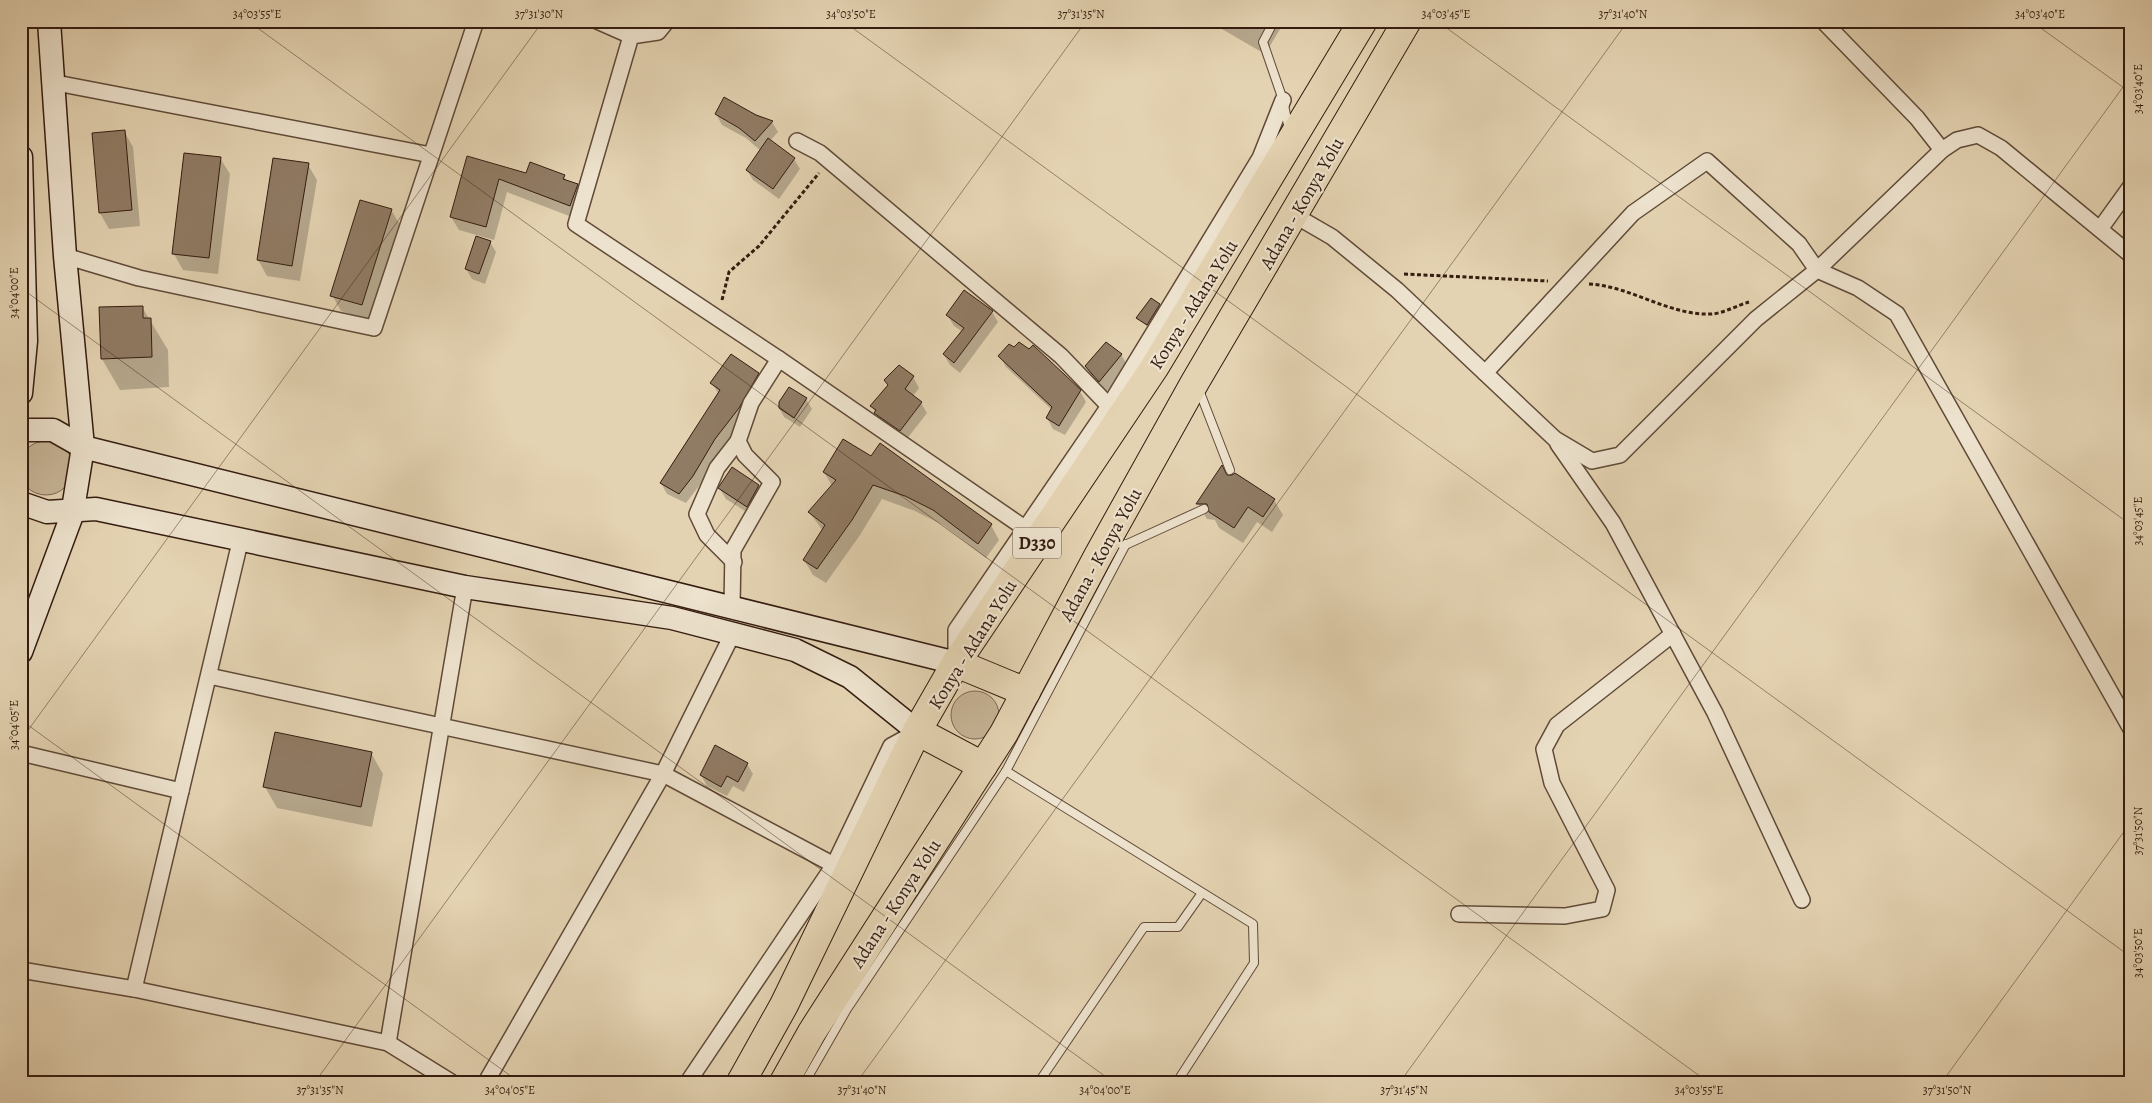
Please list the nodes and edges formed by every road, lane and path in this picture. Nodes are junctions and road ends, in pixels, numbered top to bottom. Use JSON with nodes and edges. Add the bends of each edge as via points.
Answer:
{"nodes":[{"id":1,"x":48,"y":21,"type":"edge"},
{"id":2,"x":476,"y":21,"type":"edge"},
{"id":3,"x":596,"y":21,"type":"edge"},
{"id":4,"x":667,"y":21,"type":"edge"},
{"id":5,"x":1274,"y":21,"type":"edge"},
{"id":6,"x":1362,"y":21,"type":"edge"},
{"id":7,"x":1407,"y":21,"type":"edge"},
{"id":8,"x":1823,"y":21,"type":"edge"},
{"id":9,"x":631,"y":36,"type":"junction"},
{"id":10,"x":51,"y":82,"type":"junction"},
{"id":11,"x":1283,"y":100,"type":"junction"},
{"id":12,"x":797,"y":142,"type":"dead end"},
{"id":13,"x":1292,"y":143,"type":"junction"},
{"id":14,"x":1942,"y":150,"type":"junction"},
{"id":15,"x":431,"y":155,"type":"junction"},
{"id":16,"x":21,"y":157,"type":"edge"},
{"id":17,"x":828,"y":160,"type":"junction"},
{"id":18,"x":2131,"y":186,"type":"edge"},
{"id":19,"x":1294,"y":215,"type":"junction"},
{"id":20,"x":2100,"y":229,"type":"junction"},
{"id":21,"x":2131,"y":255,"type":"edge"},
{"id":22,"x":65,"y":256,"type":"junction"},
{"id":23,"x":23,"y":264,"type":"edge"},
{"id":24,"x":1817,"y":270,"type":"junction"},
{"id":25,"x":717,"y":318,"type":"junction"},
{"id":26,"x":24,"y":341,"type":"edge"},
{"id":27,"x":780,"y":360,"type":"junction"},
{"id":28,"x":1485,"y":373,"type":"junction"},
{"id":29,"x":1196,"y":382,"type":"junction"},
{"id":30,"x":21,"y":393,"type":"edge"},
{"id":31,"x":1109,"y":406,"type":"junction"},
{"id":32,"x":21,"y":430,"type":"edge"},
{"id":33,"x":1555,"y":439,"type":"junction"},
{"id":34,"x":738,"y":441,"type":"junction"},
{"id":35,"x":84,"y":447,"type":"junction"},
{"id":36,"x":1230,"y":470,"type":"dead end"},
{"id":37,"x":21,"y":502,"type":"edge"},
{"id":38,"x":1204,"y":509,"type":"dead end"},
{"id":39,"x":73,"y":510,"type":"junction"},
{"id":40,"x":1026,"y":529,"type":"junction"},
{"id":41,"x":241,"y":538,"type":"junction"},
{"id":42,"x":1126,"y":544,"type":"junction"},
{"id":43,"x":1098,"y":556,"type":"junction"},
{"id":44,"x":734,"y":562,"type":"junction"},
{"id":45,"x":465,"y":587,"type":"junction"},
{"id":46,"x":732,"y":606,"type":"junction"},
{"id":47,"x":733,"y":633,"type":"junction"},
{"id":48,"x":1673,"y":634,"type":"junction"},
{"id":49,"x":21,"y":652,"type":"edge"},
{"id":50,"x":956,"y":663,"type":"junction"},
{"id":51,"x":209,"y":676,"type":"junction"},
{"id":52,"x":1026,"y":692,"type":"junction"},
{"id":53,"x":441,"y":727,"type":"junction"},
{"id":54,"x":2131,"y":729,"type":"edge"},
{"id":55,"x":917,"y":731,"type":"junction"},
{"id":56,"x":21,"y":753,"type":"edge"},
{"id":57,"x":995,"y":768,"type":"junction"},
{"id":58,"x":663,"y":774,"type":"junction"},
{"id":59,"x":181,"y":791,"type":"junction"},
{"id":60,"x":834,"y":866,"type":"junction"},
{"id":61,"x":1202,"y":893,"type":"junction"},
{"id":62,"x":1802,"y":900,"type":"dead end"},
{"id":63,"x":1459,"y":914,"type":"dead end"},
{"id":64,"x":21,"y":970,"type":"edge"},
{"id":65,"x":134,"y":989,"type":"junction"},
{"id":66,"x":388,"y":1043,"type":"junction"},
{"id":67,"x":451,"y":1082,"type":"edge"},
{"id":68,"x":486,"y":1082,"type":"edge"},
{"id":69,"x":688,"y":1082,"type":"edge"},
{"id":70,"x":741,"y":1082,"type":"edge"},
{"id":71,"x":784,"y":1082,"type":"edge"},
{"id":72,"x":805,"y":1082,"type":"edge"},
{"id":73,"x":1039,"y":1082,"type":"edge"},
{"id":74,"x":1177,"y":1082,"type":"edge"}],
"edges":[{"from":1,"to":10,"type":"main road"},
{"from":2,"to":15,"type":"street"},
{"from":3,"to":9,"type":"street"},
{"from":4,"to":9,"type":"street","via":[[658,32]]},
{"from":5,"to":11,"type":"lane","via":[[1263,42]]},
{"from":6,"to":13,"type":"highway","name":"Konya - Adana Yolu","number":"D330"},
{"from":7,"to":19,"type":"highway","name":"Adana - Konya Yolu"},
{"from":8,"to":14,"type":"street","via":[[1916,118]]},
{"from":9,"to":25,"type":"street","via":[[576,224]]},
{"from":10,"to":15,"type":"street"},
{"from":10,"to":22,"type":"main road"},
{"from":11,"to":13,"type":"lane"},
{"from":11,"to":31,"type":"street","via":[[1260,158]]},
{"from":12,"to":17,"type":"street"},
{"from":13,"to":50,"type":"highway","name":"Konya - Adana Yolu","number":"D330","via":[[1154,368]]},
{"from":14,"to":20,"type":"street","via":[[1957,140],[1978,135],[2001,148]]},
{"from":14,"to":24,"type":"street"},
{"from":15,"to":22,"type":"street","via":[[374,328],[139,278]]},
{"from":16,"to":23,"type":"main road"},
{"from":17,"to":25,"type":"path","via":[[765,239],[729,272]]},
{"from":17,"to":31,"type":"street","via":[[1061,356]]},
{"from":18,"to":20,"type":"street"},
{"from":19,"to":28,"type":"street","via":[[1332,236],[1398,290]]},
{"from":19,"to":29,"type":"highway","name":"Adana - Konya Yolu"},
{"from":20,"to":21,"type":"street"},
{"from":22,"to":35,"type":"main road"},
{"from":23,"to":26,"type":"main road"},
{"from":24,"to":28,"type":"street","via":[[1799,244],[1707,162],[1633,213]]},
{"from":24,"to":33,"type":"street","via":[[1756,319],[1620,455],[1592,461]]},
{"from":24,"to":54,"type":"street","via":[[1858,288],[1896,314]]},
{"from":25,"to":27,"type":"street"},
{"from":26,"to":30,"type":"main road"},
{"from":27,"to":34,"type":"street","via":[[751,403]]},
{"from":27,"to":40,"type":"street"},
{"from":28,"to":33,"type":"street"},
{"from":29,"to":36,"type":"lane"},
{"from":29,"to":43,"type":"highway","name":"Adana - Konya Yolu"},
{"from":31,"to":40,"type":"street"},
{"from":32,"to":35,"type":"main road","via":[[53,430]]},
{"from":33,"to":48,"type":"street","via":[[1613,523]]},
{"from":34,"to":44,"type":"street","via":[[745,455],[772,482],[733,550]]},
{"from":34,"to":44,"type":"street","via":[[716,468],[697,514],[707,535]]},
{"from":35,"to":39,"type":"main road"},
{"from":35,"to":46,"type":"main road"},
{"from":37,"to":39,"type":"main road","via":[[47,512]]},
{"from":38,"to":42,"type":"lane"},
{"from":39,"to":41,"type":"main road","via":[[96,508]]},
{"from":39,"to":49,"type":"main road"},
{"from":40,"to":50,"type":"street","via":[[956,630]]},
{"from":41,"to":45,"type":"main road"},
{"from":41,"to":51,"type":"street"},
{"from":42,"to":43,"type":"lane"},
{"from":42,"to":57,"type":"lane"},
{"from":43,"to":52,"type":"highway","name":"Adana - Konya Yolu"},
{"from":44,"to":46,"type":"street"},
{"from":45,"to":47,"type":"main road","via":[[672,618]]},
{"from":45,"to":53,"type":"street"},
{"from":46,"to":50,"type":"main road"},
{"from":47,"to":55,"type":"main road","via":[[795,650],[850,677]]},
{"from":47,"to":58,"type":"street"},
{"from":48,"to":62,"type":"street","via":[[1715,713]]},
{"from":48,"to":63,"type":"street","via":[[1557,725],[1544,749],[1552,783],[1607,890],[1602,909],[1565,916]]},
{"from":50,"to":52,"type":"highway"},
{"from":50,"to":55,"type":"highway","name":"Konya - Adana Yolu","number":"D330"},
{"from":51,"to":53,"type":"street"},
{"from":51,"to":59,"type":"street"},
{"from":52,"to":57,"type":"highway","name":"Adana - Konya Yolu","via":[[1004,734]]},
{"from":53,"to":58,"type":"street"},
{"from":53,"to":66,"type":"street"},
{"from":55,"to":57,"type":"highway"},
{"from":55,"to":60,"type":"street","via":[[891,746]]},
{"from":55,"to":70,"type":"highway","name":"Konya - Adana Yolu","number":"D330","via":[[784,1005]]},
{"from":56,"to":59,"type":"street"},
{"from":57,"to":61,"type":"lane"},
{"from":57,"to":71,"type":"highway","name":"Adana - Konya Yolu","via":[[812,1032]]},
{"from":57,"to":72,"type":"lane"},
{"from":58,"to":60,"type":"street"},
{"from":58,"to":68,"type":"street"},
{"from":59,"to":65,"type":"street"},
{"from":60,"to":69,"type":"street"},
{"from":61,"to":73,"type":"lane","via":[[1178,927],[1144,927]]},
{"from":61,"to":74,"type":"lane","via":[[1253,924],[1254,963]]},
{"from":64,"to":65,"type":"street"},
{"from":65,"to":66,"type":"street"},
{"from":66,"to":67,"type":"street"}]}
